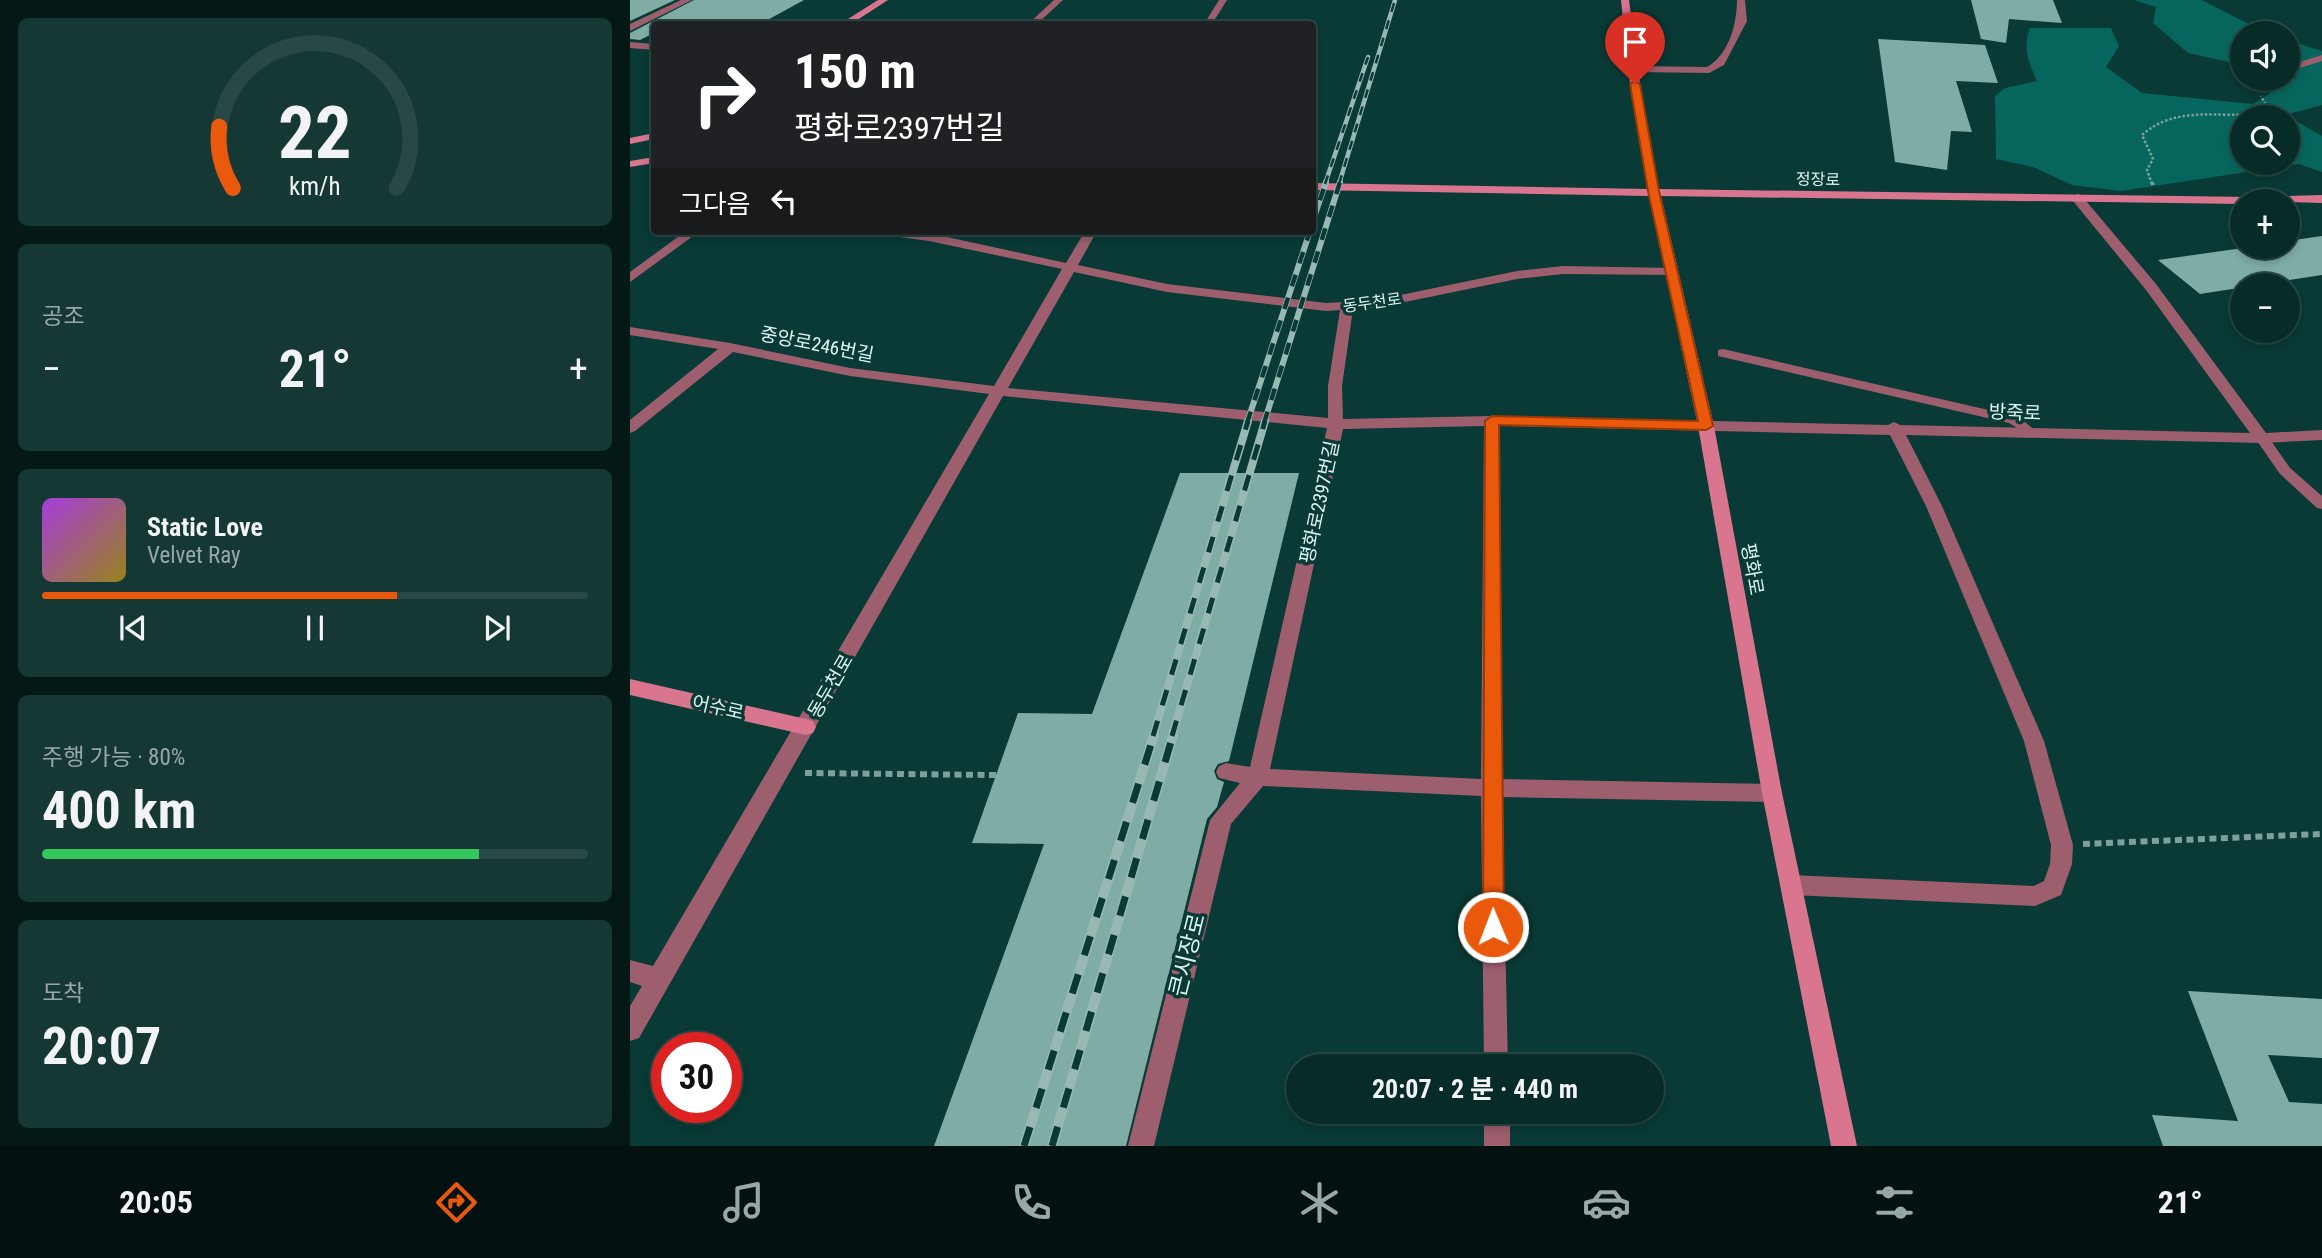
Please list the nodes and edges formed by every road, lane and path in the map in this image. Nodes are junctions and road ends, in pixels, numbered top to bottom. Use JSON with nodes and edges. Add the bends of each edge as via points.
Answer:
{"nodes":[{"id":1,"x":688,"y":0,"type":"edge"},
{"id":2,"x":884,"y":0,"type":"edge"},
{"id":3,"x":1059,"y":0,"type":"edge"},
{"id":4,"x":1223,"y":0,"type":"edge"},
{"id":5,"x":1625,"y":0,"type":"edge"},
{"id":6,"x":1741,"y":0,"type":"edge"},
{"id":7,"x":850,"y":21,"type":"edge"},
{"id":8,"x":1035,"y":21,"type":"edge"},
{"id":9,"x":1211,"y":21,"type":"edge"},
{"id":10,"x":630,"y":28,"type":"edge"},
{"id":11,"x":630,"y":45,"type":"edge"},
{"id":12,"x":651,"y":47,"type":"edge"},
{"id":13,"x":2322,"y":58,"type":"edge"},
{"id":14,"x":2300,"y":65,"type":"edge"},
{"id":15,"x":1633,"y":69,"type":"junction"},
{"id":16,"x":2259,"y":91,"type":"edge"},
{"id":17,"x":651,"y":137,"type":"edge"},
{"id":18,"x":631,"y":141,"type":"edge"},
{"id":19,"x":649,"y":162,"type":"edge"},
{"id":20,"x":630,"y":164,"type":"edge"},
{"id":21,"x":630,"y":170,"type":"edge"},
{"id":22,"x":1316,"y":186,"type":"edge"},
{"id":23,"x":1654,"y":191,"type":"junction"},
{"id":24,"x":2077,"y":198,"type":"junction"},
{"id":25,"x":2155,"y":199,"type":"junction"},
{"id":26,"x":2322,"y":199,"type":"edge"},
{"id":27,"x":689,"y":235,"type":"edge"},
{"id":28,"x":914,"y":235,"type":"edge"},
{"id":29,"x":1089,"y":235,"type":"edge"},
{"id":30,"x":1071,"y":267,"type":"junction"},
{"id":31,"x":1673,"y":272,"type":"junction"},
{"id":32,"x":630,"y":278,"type":"edge"},
{"id":33,"x":1347,"y":306,"type":"junction"},
{"id":34,"x":630,"y":331,"type":"edge"},
{"id":35,"x":730,"y":347,"type":"junction"},
{"id":36,"x":1723,"y":353,"type":"dead end"},
{"id":37,"x":998,"y":391,"type":"junction"},
{"id":38,"x":1492,"y":421,"type":"junction"},
{"id":39,"x":1336,"y":424,"type":"junction"},
{"id":40,"x":1706,"y":426,"type":"junction"},
{"id":41,"x":630,"y":428,"type":"edge"},
{"id":42,"x":1894,"y":428,"type":"junction"},
{"id":43,"x":2030,"y":432,"type":"junction"},
{"id":44,"x":2322,"y":435,"type":"edge"},
{"id":45,"x":2262,"y":438,"type":"junction"},
{"id":46,"x":2322,"y":504,"type":"edge"},
{"id":47,"x":630,"y":687,"type":"edge"},
{"id":48,"x":806,"y":727,"type":"junction"},
{"id":49,"x":1226,"y":772,"type":"dead end"},
{"id":50,"x":779,"y":773,"type":"junction"},
{"id":51,"x":996,"y":775,"type":"dead end"},
{"id":52,"x":1258,"y":777,"type":"junction"},
{"id":53,"x":1491,"y":788,"type":"junction"},
{"id":54,"x":1772,"y":793,"type":"junction"},
{"id":55,"x":2322,"y":834,"type":"edge"},
{"id":56,"x":2062,"y":845,"type":"junction"},
{"id":57,"x":1791,"y":885,"type":"junction"},
{"id":58,"x":630,"y":971,"type":"edge"},
{"id":59,"x":657,"y":979,"type":"junction"},
{"id":60,"x":630,"y":1029,"type":"edge"},
{"id":61,"x":1496,"y":1054,"type":"edge"},
{"id":62,"x":1497,"y":1124,"type":"edge"},
{"id":63,"x":1141,"y":1146,"type":"edge"},
{"id":64,"x":1497,"y":1146,"type":"edge"},
{"id":65,"x":1844,"y":1146,"type":"edge"}],
"edges":[{"from":1,"to":10,"type":"street"},
{"from":2,"to":7,"type":"main road"},
{"from":3,"to":8,"type":"street"},
{"from":4,"to":9,"type":"street"},
{"from":5,"to":15,"type":"main road","name":"평화로"},
{"from":6,"to":15,"type":"street","via":[[1742,21],[1721,62],[1709,70]]},
{"from":11,"to":12,"type":"street"},
{"from":13,"to":14,"type":"lane"},
{"from":15,"to":23,"type":"main road","name":"평화로"},
{"from":16,"to":25,"type":"path","via":[[2267,107],[2258,114],[2182,115],[2149,127],[2142,135],[2153,159],[2147,170]]},
{"from":17,"to":18,"type":"main road"},
{"from":19,"to":20,"type":"main road"},
{"from":19,"to":21,"type":"main road"},
{"from":22,"to":23,"type":"main road","name":"정장로"},
{"from":23,"to":24,"type":"main road","name":"정장로"},
{"from":23,"to":31,"type":"main road","name":"평화로"},
{"from":24,"to":25,"type":"main road","name":"정장로"},
{"from":24,"to":45,"type":"street","via":[[2151,287]]},
{"from":25,"to":26,"type":"main road","name":"정장로"},
{"from":27,"to":32,"type":"street"},
{"from":28,"to":30,"type":"street","name":"동두천로"},
{"from":29,"to":30,"type":"street","name":"동두천로"},
{"from":30,"to":33,"type":"street","name":"동두천로","via":[[1167,288]]},
{"from":30,"to":37,"type":"street","name":"동두천로"},
{"from":31,"to":33,"type":"street","name":"동두천로","via":[[1563,270]]},
{"from":31,"to":40,"type":"main road","name":"평화로"},
{"from":33,"to":39,"type":"street","via":[[1335,386]]},
{"from":34,"to":35,"type":"street","name":"중앙로246번길"},
{"from":35,"to":37,"type":"street","name":"중앙로246번길","via":[[850,372]]},
{"from":35,"to":41,"type":"street"},
{"from":36,"to":43,"type":"lane","via":[[2014,420]]},
{"from":37,"to":39,"type":"street"},
{"from":37,"to":48,"type":"street","name":"동두천로"},
{"from":38,"to":39,"type":"street","name":"평화로2397번길"},
{"from":38,"to":40,"type":"street","name":"평화로2397번길"},
{"from":38,"to":53,"type":"street"},
{"from":39,"to":52,"type":"street","name":"평화로2397번길"},
{"from":40,"to":42,"type":"street","name":"방죽로"},
{"from":40,"to":54,"type":"main road","name":"평화로"},
{"from":42,"to":43,"type":"street","name":"방죽로"},
{"from":42,"to":56,"type":"street","via":[[1934,506],[2024,715]]},
{"from":43,"to":45,"type":"street","name":"방죽로"},
{"from":44,"to":45,"type":"street","name":"방죽로"},
{"from":45,"to":46,"type":"lane","via":[[2284,471]]},
{"from":47,"to":48,"type":"main road","name":"어수로"},
{"from":48,"to":50,"type":"street","name":"동두천로"},
{"from":49,"to":52,"type":"street"},
{"from":50,"to":51,"type":"path"},
{"from":50,"to":59,"type":"street","name":"동두천로"},
{"from":52,"to":53,"type":"street"},
{"from":52,"to":63,"type":"street","name":"큰시장로","via":[[1221,820]]},
{"from":53,"to":54,"type":"street"},
{"from":53,"to":61,"type":"street"},
{"from":54,"to":57,"type":"main road","name":"평화로"},
{"from":55,"to":56,"type":"path"},
{"from":56,"to":57,"type":"street","via":[[2062,864],[2053,888],[2035,896]]},
{"from":57,"to":65,"type":"main road","name":"평화로"},
{"from":58,"to":59,"type":"street"},
{"from":59,"to":60,"type":"street","name":"동두천로"},
{"from":62,"to":64,"type":"street"}]}
